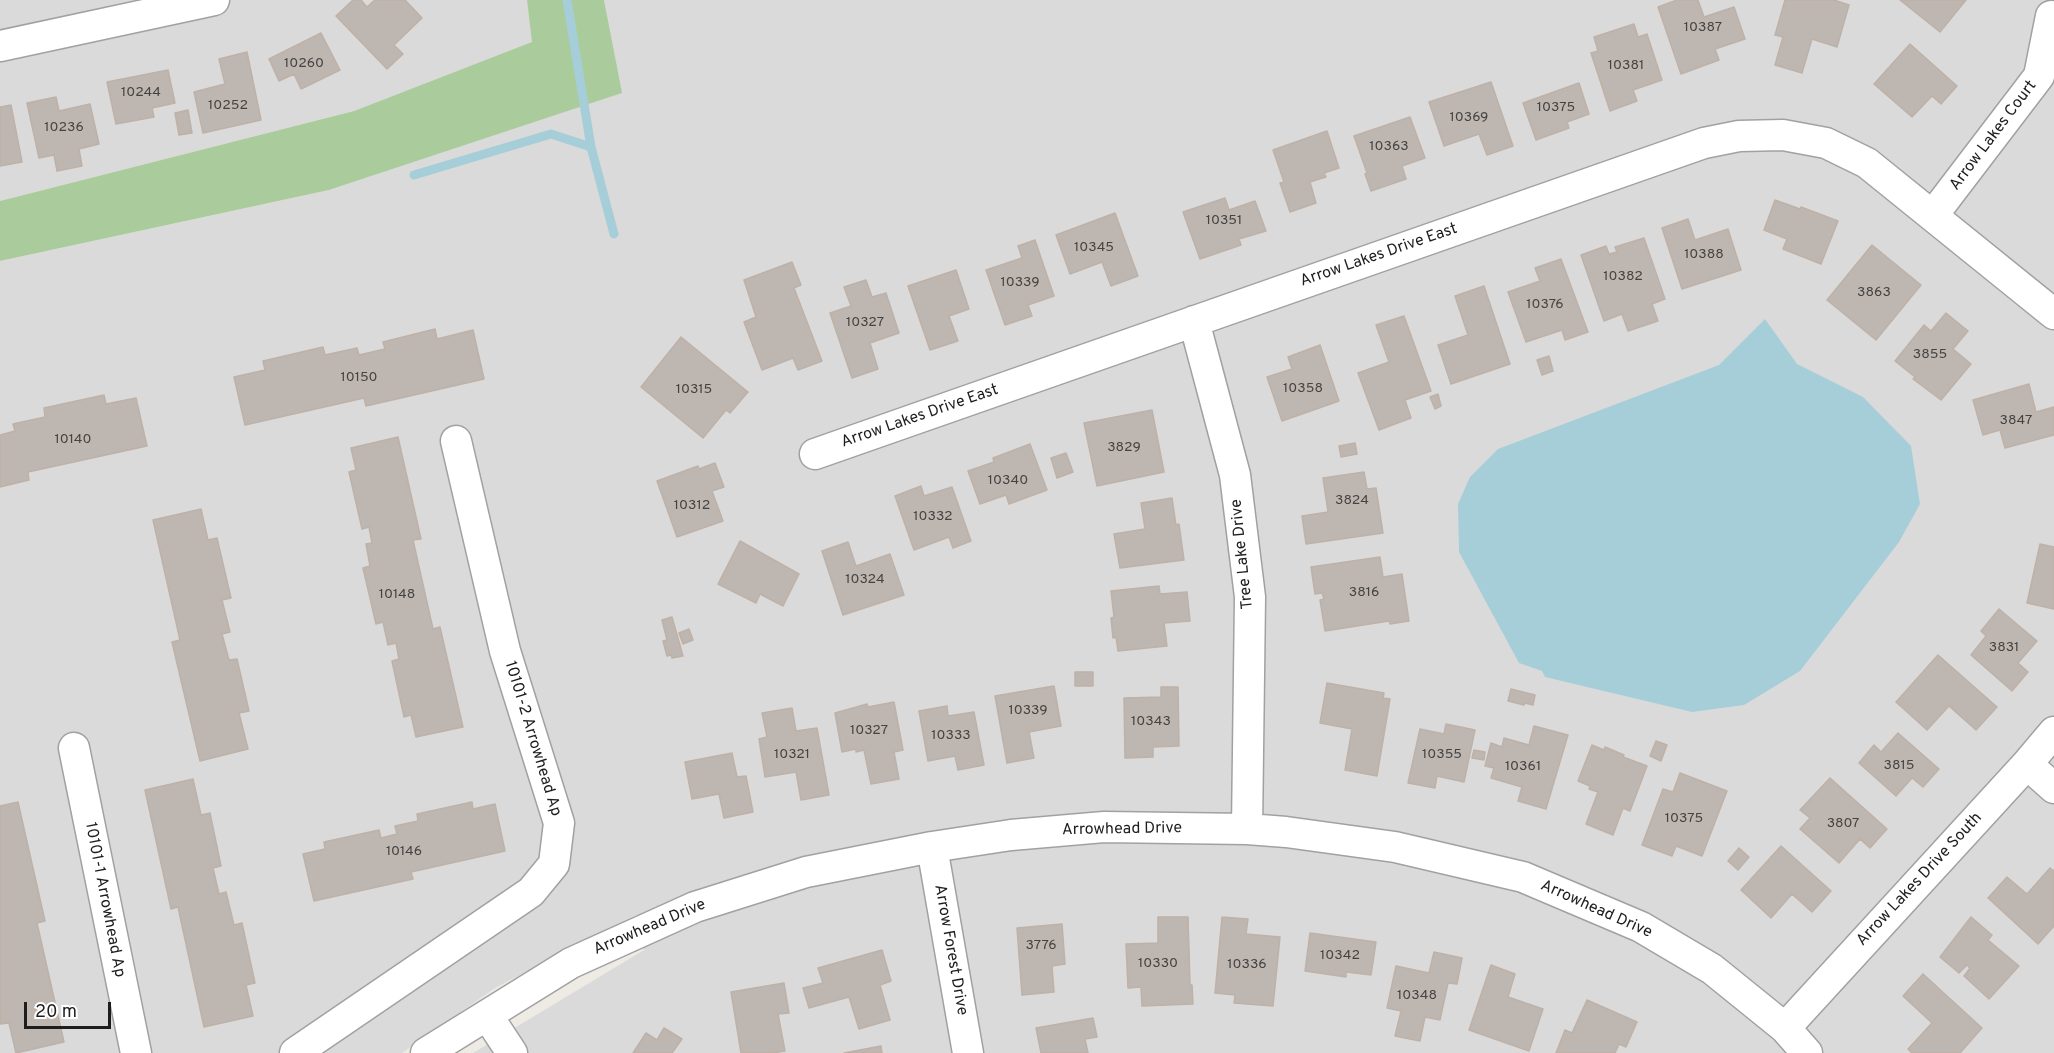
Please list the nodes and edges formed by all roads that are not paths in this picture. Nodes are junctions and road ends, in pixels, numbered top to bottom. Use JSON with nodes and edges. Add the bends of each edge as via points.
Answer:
{"nodes":[{"id":1,"x":214,"y":0,"type":"edge"},
{"id":2,"x":2051,"y":16,"type":"dead end"},
{"id":3,"x":0,"y":46,"type":"edge"},
{"id":4,"x":1933,"y":215,"type":"junction"},
{"id":5,"x":2054,"y":314,"type":"edge"},
{"id":6,"x":1194,"y":321,"type":"junction"},
{"id":7,"x":456,"y":441,"type":"dead end"},
{"id":8,"x":815,"y":454,"type":"dead end"},
{"id":9,"x":2054,"y":732,"type":"edge"},
{"id":10,"x":74,"y":748,"type":"dead end"},
{"id":11,"x":2027,"y":764,"type":"junction"},
{"id":12,"x":2054,"y":788,"type":"edge"},
{"id":13,"x":1247,"y":829,"type":"junction"},
{"id":14,"x":932,"y":847,"type":"junction"},
{"id":15,"x":487,"y":1015,"type":"junction"},
{"id":16,"x":1785,"y":1028,"type":"junction"},
{"id":17,"x":136,"y":1053,"type":"edge"},
{"id":18,"x":295,"y":1053,"type":"edge"},
{"id":19,"x":426,"y":1053,"type":"edge"},
{"id":20,"x":512,"y":1053,"type":"edge"},
{"id":21,"x":968,"y":1053,"type":"edge"},
{"id":22,"x":1807,"y":1053,"type":"edge"}],
"edges":[{"from":1,"to":3,"type":"street"},
{"from":2,"to":4,"type":"street","name":"Arrow Lakes Court","via":[[2039,76]]},
{"from":4,"to":5,"type":"street"},
{"from":4,"to":6,"type":"street","name":"Arrow Lakes Drive East","via":[[1867,163],[1826,143],[1783,135],[1739,136],[1704,143]]},
{"from":6,"to":8,"type":"street","name":"Arrow Lakes Drive East"},
{"from":6,"to":13,"type":"street","name":"Tree Lake Drive","via":[[1234,475],[1250,597]]},
{"from":7,"to":18,"type":"street","name":"10101-2 Arrowhead Ap","via":[[505,651],[559,823],[554,864],[531,892]]},
{"from":9,"to":11,"type":"street","name":"Arrow Lakes Drive South"},
{"from":10,"to":17,"type":"street","name":"10101-1 Arrowhead Ap"},
{"from":11,"to":12,"type":"street"},
{"from":11,"to":16,"type":"street","name":"Arrow Lakes Drive South"},
{"from":13,"to":14,"type":"street","name":"Arrowhead Drive","via":[[1104,827]]},
{"from":13,"to":16,"type":"street","name":"Arrowhead Drive","via":[[1395,847],[1523,878],[1641,927],[1712,969]]},
{"from":14,"to":15,"type":"street","name":"Arrowhead Drive","via":[[806,872],[694,908],[571,963]]},
{"from":14,"to":21,"type":"street","name":"Arrow Forest Drive"},
{"from":15,"to":19,"type":"street","name":"Arrowhead Drive"},
{"from":15,"to":20,"type":"street"},
{"from":16,"to":22,"type":"street","name":"Arrowhead Drive"}]}
